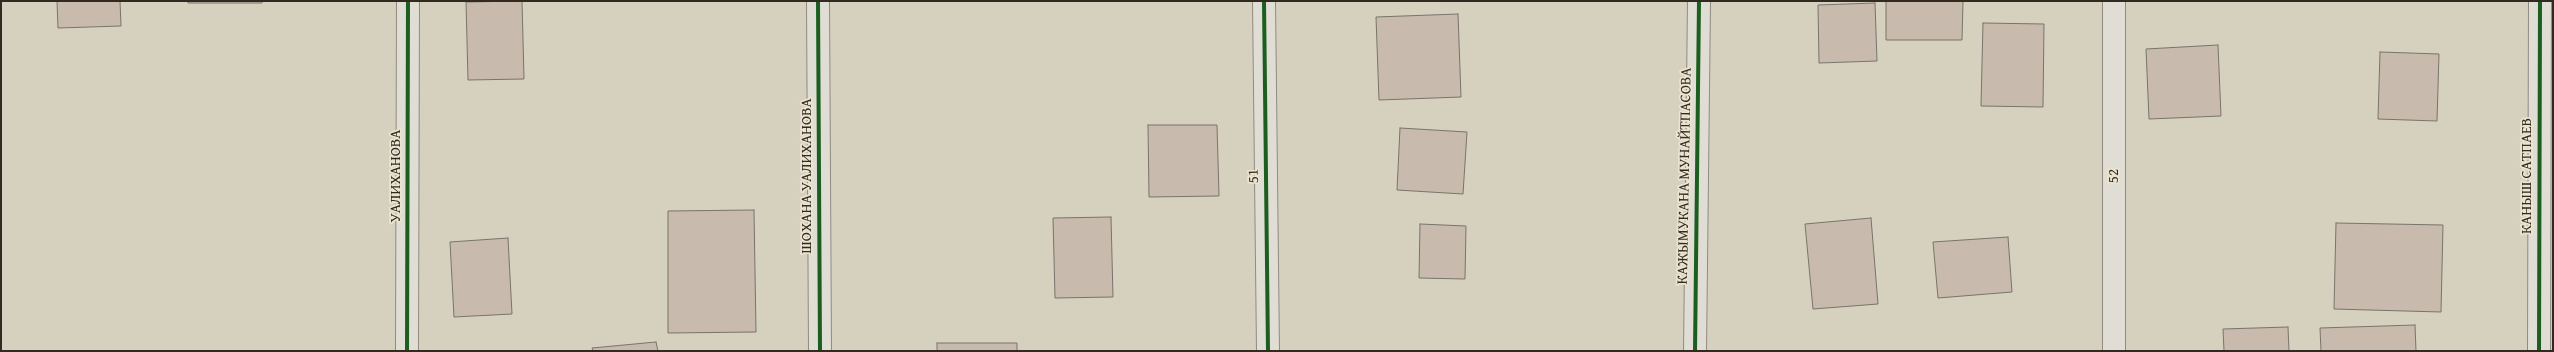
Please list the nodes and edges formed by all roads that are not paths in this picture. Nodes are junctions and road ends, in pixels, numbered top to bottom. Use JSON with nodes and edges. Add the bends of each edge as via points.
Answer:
{"nodes":[{"id":1,"x":408,"y":1,"type":"edge"},
{"id":2,"x":818,"y":1,"type":"edge"},
{"id":3,"x":1264,"y":1,"type":"edge"},
{"id":4,"x":1699,"y":1,"type":"edge"},
{"id":5,"x":2114,"y":1,"type":"edge"},
{"id":6,"x":2540,"y":1,"type":"edge"},
{"id":7,"x":407,"y":351,"type":"edge"},
{"id":8,"x":820,"y":351,"type":"edge"},
{"id":9,"x":1268,"y":351,"type":"edge"},
{"id":10,"x":1694,"y":351,"type":"edge"},
{"id":11,"x":2114,"y":351,"type":"edge"},
{"id":12,"x":2538,"y":351,"type":"edge"}],
"edges":[{"from":1,"to":7,"type":"street","name":"УАЛИХАНОВА"},
{"from":2,"to":8,"type":"street","name":"ШОХАНА УАЛИХАНОВА"},
{"from":3,"to":9,"type":"street","name":"51"},
{"from":4,"to":10,"type":"street","name":"КАЖЫМУКАНА МУНАЙТПАСОВА"},
{"from":5,"to":11,"type":"street","name":"52"},
{"from":6,"to":12,"type":"street","name":"КАНЫШ САТПАЕВ"}]}
